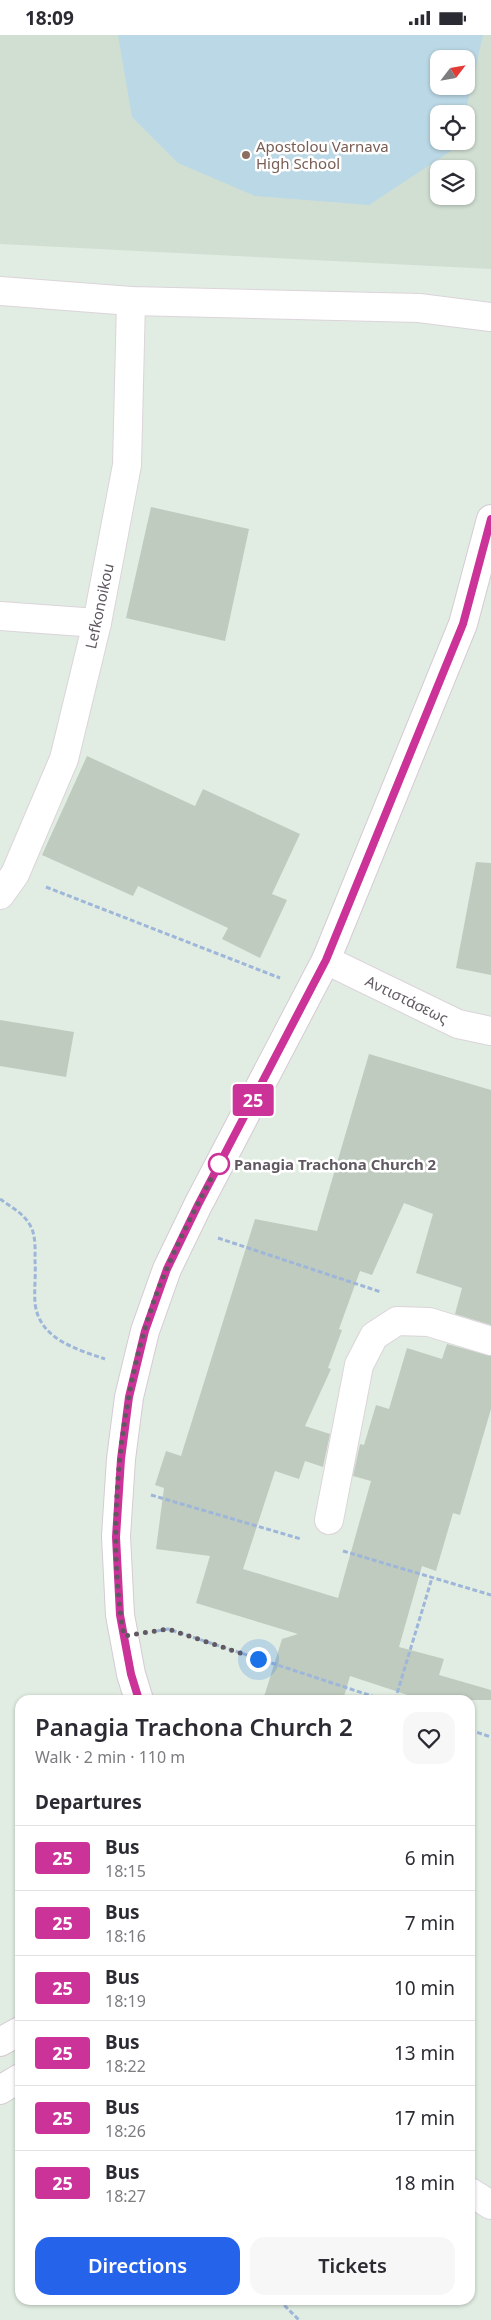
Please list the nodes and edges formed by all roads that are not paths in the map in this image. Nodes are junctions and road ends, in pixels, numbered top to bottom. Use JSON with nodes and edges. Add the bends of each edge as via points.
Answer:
{"nodes":[{"id":1,"x":0,"y":291,"type":"edge"},
{"id":2,"x":132,"y":301,"type":"junction"},
{"id":3,"x":491,"y":317,"type":"edge"},
{"id":4,"x":491,"y":519,"type":"edge"},
{"id":5,"x":0,"y":616,"type":"edge"},
{"id":6,"x":97,"y":623,"type":"junction"},
{"id":7,"x":8,"y":885,"type":"edge"},
{"id":8,"x":326,"y":960,"type":"junction"},
{"id":9,"x":491,"y":1031,"type":"edge"},
{"id":10,"x":491,"y":1341,"type":"edge"},
{"id":11,"x":329,"y":1520,"type":"dead end"},
{"id":12,"x":137,"y":1695,"type":"edge"},
{"id":13,"x":15,"y":2034,"type":"edge"},
{"id":14,"x":0,"y":2042,"type":"edge"},
{"id":15,"x":15,"y":2081,"type":"edge"},
{"id":16,"x":0,"y":2089,"type":"edge"},
{"id":17,"x":475,"y":2195,"type":"edge"},
{"id":18,"x":491,"y":2205,"type":"edge"}],
"edges":[{"from":1,"to":2,"type":"street"},
{"from":2,"to":3,"type":"street","via":[[419,308]]},
{"from":2,"to":6,"type":"street","name":"Lefkonoikou","via":[[127,465]]},
{"from":4,"to":8,"type":"street","via":[[463,624]]},
{"from":5,"to":6,"type":"street"},
{"from":6,"to":7,"type":"street","name":"Lefkonoikou","via":[[64,759]]},
{"from":8,"to":9,"type":"street","name":"Αντιστάσεως","via":[[458,1023]]},
{"from":8,"to":12,"type":"street","via":[[187,1228],[158,1291],[136,1369],[121,1459],[116,1537],[120,1615]]},
{"from":10,"to":11,"type":"street","via":[[429,1322],[397,1321],[374,1336],[359,1365]]},
{"from":13,"to":14,"type":"street"},
{"from":15,"to":16,"type":"street"},
{"from":17,"to":18,"type":"street"}]}
